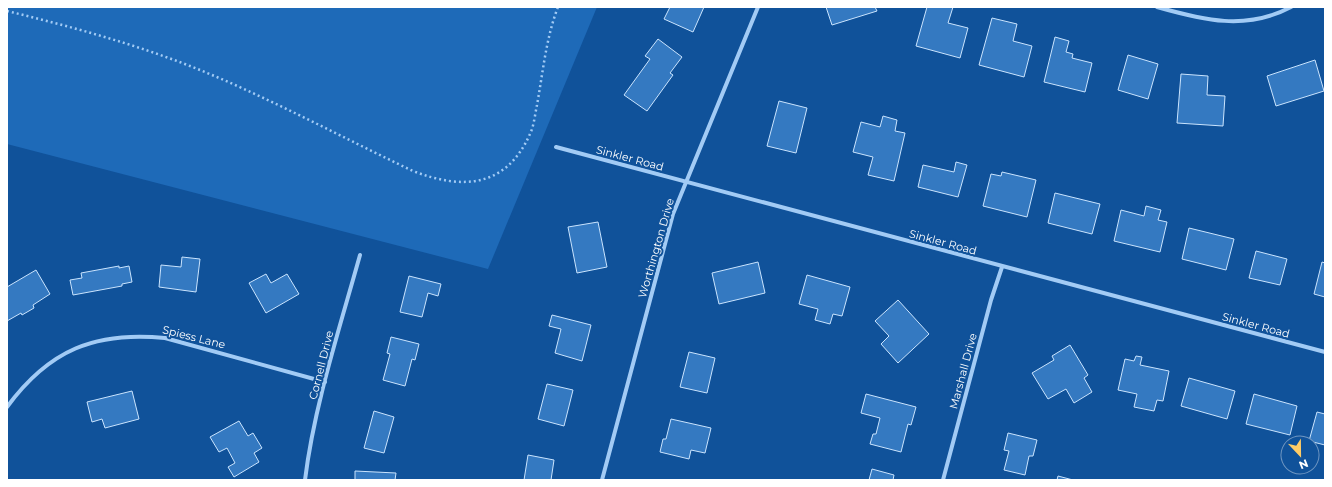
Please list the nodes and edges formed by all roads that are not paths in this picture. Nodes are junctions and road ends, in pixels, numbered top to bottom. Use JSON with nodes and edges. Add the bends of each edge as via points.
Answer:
{"nodes":[{"id":1,"x":758,"y":7,"type":"edge"},
{"id":2,"x":1157,"y":7,"type":"edge"},
{"id":3,"x":1291,"y":7,"type":"edge"},
{"id":4,"x":556,"y":147,"type":"dead end"},
{"id":5,"x":686,"y":182,"type":"junction"},
{"id":6,"x":360,"y":255,"type":"dead end"},
{"id":7,"x":1002,"y":267,"type":"junction"},
{"id":8,"x":1325,"y":352,"type":"edge"},
{"id":9,"x":325,"y":382,"type":"junction"},
{"id":10,"x":7,"y":407,"type":"edge"},
{"id":11,"x":304,"y":480,"type":"edge"},
{"id":12,"x":602,"y":480,"type":"edge"},
{"id":13,"x":943,"y":480,"type":"edge"}],
"edges":[{"from":1,"to":5,"type":"street","name":"Worthington Drive"},
{"from":2,"to":3,"type":"street","via":[[1200,19],[1226,22],[1255,20]]},
{"from":4,"to":5,"type":"street","name":"Sinkler Road"},
{"from":5,"to":7,"type":"street","name":"Sinkler Road"},
{"from":5,"to":12,"type":"street","name":"Worthington Drive","via":[[673,214]]},
{"from":6,"to":9,"type":"street","name":"Cornell Drive"},
{"from":7,"to":8,"type":"street","name":"Sinkler Road"},
{"from":7,"to":13,"type":"street","name":"Marshall Drive"},
{"from":9,"to":10,"type":"street","name":"Spiess Lane","via":[[165,338],[117,337],[80,347],[58,358],[22,386]]},
{"from":9,"to":11,"type":"street","name":"Cornell Drive"}]}
